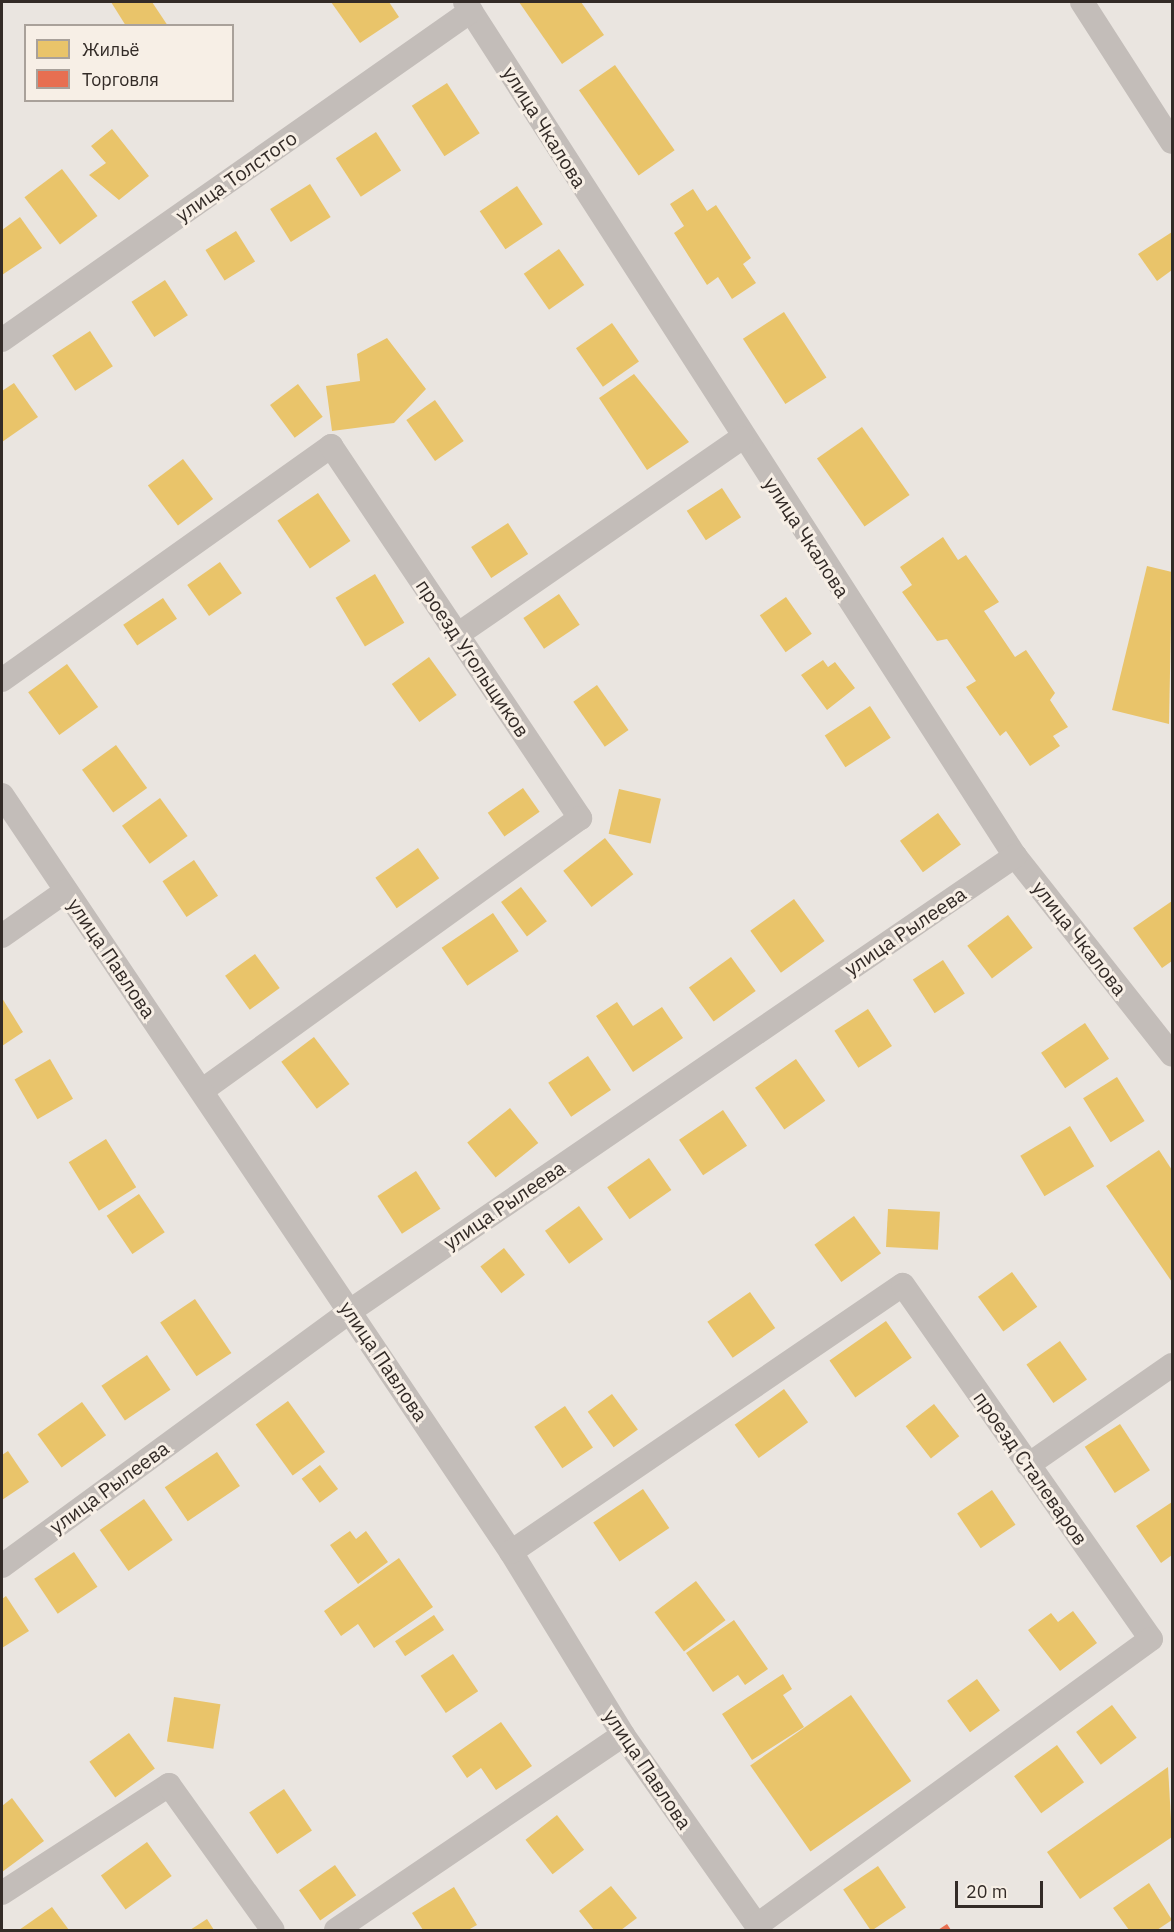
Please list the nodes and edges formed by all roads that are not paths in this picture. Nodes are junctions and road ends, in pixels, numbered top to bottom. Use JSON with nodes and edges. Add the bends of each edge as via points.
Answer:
{"nodes":[{"id":1,"x":1082,"y":2,"type":"edge"},
{"id":2,"x":468,"y":6,"type":"edge"},
{"id":3,"x":1173,"y":142,"type":"edge"},
{"id":4,"x":2,"y":340,"type":"edge"},
{"id":5,"x":742,"y":438,"type":"junction"},
{"id":6,"x":457,"y":635,"type":"junction"},
{"id":7,"x":2,"y":680,"type":"edge"},
{"id":8,"x":2,"y":795,"type":"edge"},
{"id":9,"x":1015,"y":856,"type":"junction"},
{"id":10,"x":66,"y":891,"type":"junction"},
{"id":11,"x":2,"y":936,"type":"edge"},
{"id":12,"x":1173,"y":1055,"type":"edge"},
{"id":13,"x":202,"y":1091,"type":"junction"},
{"id":14,"x":350,"y":1311,"type":"junction"},
{"id":15,"x":1173,"y":1365,"type":"edge"},
{"id":16,"x":1028,"y":1465,"type":"junction"},
{"id":17,"x":511,"y":1552,"type":"junction"},
{"id":18,"x":2,"y":1566,"type":"edge"},
{"id":19,"x":623,"y":1735,"type":"junction"},
{"id":20,"x":2,"y":1893,"type":"edge"},
{"id":21,"x":759,"y":1928,"type":"edge"},
{"id":22,"x":273,"y":1930,"type":"edge"},
{"id":23,"x":336,"y":1930,"type":"edge"}],
"edges":[{"from":1,"to":3,"type":"street"},
{"from":2,"to":4,"type":"street","name":"улица Толстого"},
{"from":2,"to":5,"type":"street","name":"улица Чкалова"},
{"from":5,"to":6,"type":"street"},
{"from":5,"to":9,"type":"street","name":"улица Чкалова"},
{"from":6,"to":7,"type":"street","name":"проезд Угольщиков","via":[[331,446]]},
{"from":6,"to":13,"type":"street","name":"проезд Угольщиков","via":[[580,818]]},
{"from":8,"to":10,"type":"street","name":"улица Павлова"},
{"from":9,"to":12,"type":"street","name":"улица Чкалова"},
{"from":9,"to":14,"type":"street","name":"улица Рылеева"},
{"from":10,"to":11,"type":"street"},
{"from":10,"to":13,"type":"street","name":"улица Павлова"},
{"from":13,"to":14,"type":"street","name":"улица Павлова"},
{"from":14,"to":17,"type":"street","name":"улица Павлова"},
{"from":14,"to":18,"type":"street","name":"улица Рылеева"},
{"from":15,"to":16,"type":"street"},
{"from":16,"to":17,"type":"street","name":"проезд Сталеваров","via":[[903,1286]]},
{"from":16,"to":21,"type":"street","name":"проезд Сталеваров","via":[[1151,1639]]},
{"from":17,"to":19,"type":"street","name":"улица Павлова"},
{"from":19,"to":21,"type":"street","name":"улица Павлова"},
{"from":19,"to":23,"type":"street"},
{"from":20,"to":22,"type":"street","via":[[169,1785]]}]}
